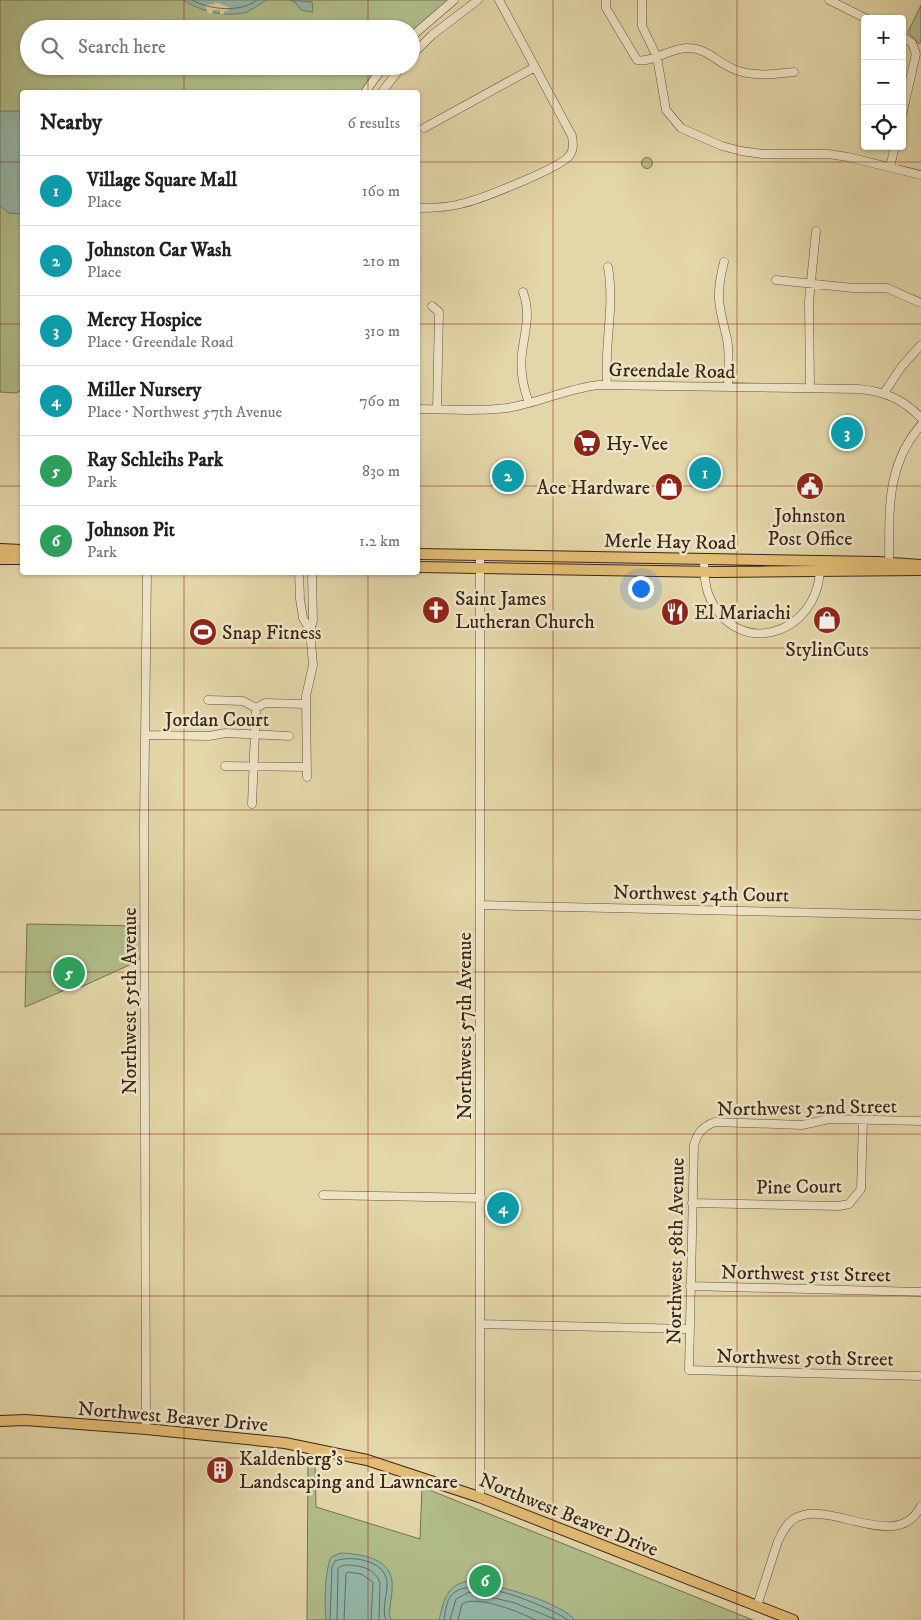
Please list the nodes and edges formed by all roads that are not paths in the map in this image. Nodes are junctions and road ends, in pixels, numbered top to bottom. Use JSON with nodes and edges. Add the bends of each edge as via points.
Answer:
{"nodes":[{"id":1,"x":454,"y":0,"type":"edge"},
{"id":2,"x":478,"y":0,"type":"edge"},
{"id":3,"x":499,"y":0,"type":"edge"},
{"id":4,"x":606,"y":0,"type":"edge"},
{"id":5,"x":642,"y":0,"type":"edge"},
{"id":6,"x":829,"y":0,"type":"edge"},
{"id":7,"x":861,"y":16,"type":"edge"},
{"id":8,"x":420,"y":29,"type":"edge"},
{"id":9,"x":906,"y":39,"type":"edge"},
{"id":10,"x":420,"y":47,"type":"edge"},
{"id":11,"x":656,"y":56,"type":"junction"},
{"id":12,"x":535,"y":67,"type":"junction"},
{"id":13,"x":794,"y":72,"type":"dead end"},
{"id":14,"x":377,"y":75,"type":"edge"},
{"id":15,"x":395,"y":75,"type":"edge"},
{"id":16,"x":366,"y":90,"type":"edge"},
{"id":17,"x":384,"y":90,"type":"edge"},
{"id":18,"x":904,"y":105,"type":"edge"},
{"id":19,"x":424,"y":128,"type":"dead end"},
{"id":20,"x":894,"y":150,"type":"edge"},
{"id":21,"x":890,"y":166,"type":"junction"},
{"id":22,"x":921,"y":175,"type":"edge"},
{"id":23,"x":420,"y":208,"type":"edge"},
{"id":24,"x":816,"y":231,"type":"dead end"},
{"id":25,"x":724,"y":262,"type":"dead end"},
{"id":26,"x":608,"y":267,"type":"dead end"},
{"id":27,"x":776,"y":280,"type":"dead end"},
{"id":28,"x":811,"y":284,"type":"junction"},
{"id":29,"x":523,"y":292,"type":"dead end"},
{"id":30,"x":921,"y":303,"type":"edge"},
{"id":31,"x":432,"y":306,"type":"dead end"},
{"id":32,"x":921,"y":345,"type":"edge"},
{"id":33,"x":607,"y":385,"type":"junction"},
{"id":34,"x":728,"y":387,"type":"junction"},
{"id":35,"x":810,"y":388,"type":"junction"},
{"id":36,"x":884,"y":393,"type":"junction"},
{"id":37,"x":530,"y":403,"type":"junction"},
{"id":38,"x":420,"y":408,"type":"edge"},
{"id":39,"x":438,"y":409,"type":"junction"},
{"id":40,"x":921,"y":418,"type":"edge"},
{"id":41,"x":921,"y":425,"type":"edge"},
{"id":42,"x":0,"y":549,"type":"edge"},
{"id":43,"x":20,"y":550,"type":"edge"},
{"id":44,"x":420,"y":554,"type":"edge"},
{"id":45,"x":480,"y":555,"type":"junction"},
{"id":46,"x":0,"y":559,"type":"edge"},
{"id":47,"x":20,"y":559,"type":"edge"},
{"id":48,"x":704,"y":559,"type":"junction"},
{"id":49,"x":820,"y":561,"type":"junction"},
{"id":50,"x":921,"y":565,"type":"edge"},
{"id":51,"x":420,"y":567,"type":"edge"},
{"id":52,"x":889,"y":567,"type":"junction"},
{"id":53,"x":480,"y":568,"type":"junction"},
{"id":54,"x":921,"y":570,"type":"edge"},
{"id":55,"x":704,"y":572,"type":"junction"},
{"id":56,"x":820,"y":572,"type":"junction"},
{"id":57,"x":147,"y":575,"type":"edge"},
{"id":58,"x":299,"y":575,"type":"edge"},
{"id":59,"x":312,"y":575,"type":"edge"},
{"id":60,"x":310,"y":630,"type":"junction"},
{"id":61,"x":208,"y":700,"type":"dead end"},
{"id":62,"x":306,"y":704,"type":"junction"},
{"id":63,"x":256,"y":708,"type":"junction"},
{"id":64,"x":145,"y":735,"type":"junction"},
{"id":65,"x":254,"y":735,"type":"junction"},
{"id":66,"x":289,"y":736,"type":"dead end"},
{"id":67,"x":225,"y":766,"type":"dead end"},
{"id":68,"x":253,"y":766,"type":"junction"},
{"id":69,"x":307,"y":767,"type":"junction"},
{"id":70,"x":307,"y":777,"type":"dead end"},
{"id":71,"x":252,"y":804,"type":"dead end"},
{"id":72,"x":480,"y":905,"type":"junction"},
{"id":73,"x":921,"y":915,"type":"edge"},
{"id":74,"x":863,"y":1120,"type":"junction"},
{"id":75,"x":921,"y":1121,"type":"edge"},
{"id":76,"x":698,"y":1133,"type":"joint"},
{"id":77,"x":323,"y":1195,"type":"dead end"},
{"id":78,"x":481,"y":1198,"type":"junction"},
{"id":79,"x":692,"y":1203,"type":"junction"},
{"id":80,"x":690,"y":1286,"type":"junction"},
{"id":81,"x":921,"y":1292,"type":"edge"},
{"id":82,"x":481,"y":1324,"type":"junction"},
{"id":83,"x":689,"y":1329,"type":"junction"},
{"id":84,"x":689,"y":1370,"type":"joint"},
{"id":85,"x":921,"y":1376,"type":"edge"},
{"id":86,"x":0,"y":1421,"type":"edge"},
{"id":87,"x":146,"y":1429,"type":"junction"},
{"id":88,"x":480,"y":1497,"type":"junction"},
{"id":89,"x":921,"y":1506,"type":"edge"},
{"id":90,"x":757,"y":1606,"type":"junction"},
{"id":91,"x":793,"y":1620,"type":"edge"}],
"edges":[{"from":1,"to":8,"type":"street"},
{"from":2,"to":10,"type":"street"},
{"from":3,"to":12,"type":"street"},
{"from":4,"to":11,"type":"street","via":[[606,8],[634,58],[641,62]]},
{"from":5,"to":11,"type":"street","via":[[642,28]]},
{"from":6,"to":7,"type":"street"},
{"from":9,"to":18,"type":"street","via":[[912,43],[916,54]]},
{"from":11,"to":13,"type":"street","via":[[677,48],[689,48],[706,52],[737,70],[764,74]]},
{"from":11,"to":21,"type":"street","via":[[666,110],[689,132],[741,151],[782,155],[828,154]]},
{"from":12,"to":19,"type":"street"},
{"from":12,"to":23,"type":"street","via":[[572,136],[571,154],[557,166],[475,200],[446,207]]},
{"from":14,"to":16,"type":"street"},
{"from":15,"to":17,"type":"street"},
{"from":20,"to":21,"type":"street"},
{"from":21,"to":22,"type":"street"},
{"from":24,"to":28,"type":"street"},
{"from":25,"to":34,"type":"street","via":[[718,295],[729,356]]},
{"from":26,"to":33,"type":"street","via":[[611,305],[606,352]]},
{"from":27,"to":28,"type":"street"},
{"from":28,"to":30,"type":"street","via":[[887,288]]},
{"from":28,"to":35,"type":"street"},
{"from":29,"to":37,"type":"street","via":[[529,316],[522,373]]},
{"from":31,"to":39,"type":"street","via":[[439,312]]},
{"from":32,"to":36,"type":"street"},
{"from":33,"to":34,"type":"street","name":"Greendale Road"},
{"from":33,"to":37,"type":"street","name":"Greendale Road","via":[[580,387]]},
{"from":34,"to":35,"type":"street","name":"Greendale Road"},
{"from":35,"to":36,"type":"street","name":"Greendale Road"},
{"from":36,"to":40,"type":"street","name":"Greendale Road","via":[[898,399]]},
{"from":37,"to":39,"type":"street","name":"Greendale Road","via":[[488,410]]},
{"from":38,"to":39,"type":"street","name":"Greendale Road"},
{"from":41,"to":52,"type":"street","via":[[902,452],[894,475],[890,499]]},
{"from":42,"to":43,"type":"main road"},
{"from":44,"to":45,"type":"main road","name":"Merle Hay Road"},
{"from":45,"to":48,"type":"main road","name":"Merle Hay Road"},
{"from":45,"to":53,"type":"street","name":"Northwest 57th Avenue"},
{"from":46,"to":47,"type":"main road"},
{"from":48,"to":49,"type":"main road","name":"Merle Hay Road"},
{"from":48,"to":55,"type":"street"},
{"from":49,"to":52,"type":"main road","name":"Merle Hay Road"},
{"from":49,"to":56,"type":"street"},
{"from":50,"to":52,"type":"main road","name":"Merle Hay Road"},
{"from":51,"to":53,"type":"main road","name":"Merle Hay Road"},
{"from":52,"to":54,"type":"main road","name":"Merle Hay Road"},
{"from":52,"to":56,"type":"main road","name":"Merle Hay Road"},
{"from":53,"to":55,"type":"main road","name":"Merle Hay Road"},
{"from":53,"to":72,"type":"street","name":"Northwest 57th Avenue"},
{"from":55,"to":56,"type":"main road","name":"Merle Hay Road"},
{"from":55,"to":56,"type":"street","via":[[708,593],[721,615],[742,629],[764,633],[781,630],[800,618],[814,598]]},
{"from":57,"to":64,"type":"street","name":"Northwest 55th Avenue"},
{"from":58,"to":60,"type":"street","via":[[303,618]]},
{"from":59,"to":60,"type":"street","via":[[313,621]]},
{"from":60,"to":62,"type":"street","via":[[313,665]]},
{"from":61,"to":63,"type":"street","via":[[243,701]]},
{"from":62,"to":63,"type":"street","via":[[264,703]]},
{"from":62,"to":69,"type":"street"},
{"from":63,"to":65,"type":"street"},
{"from":64,"to":65,"type":"street","name":"Jordan Court"},
{"from":64,"to":87,"type":"street","name":"Northwest 55th Avenue"},
{"from":65,"to":66,"type":"street","name":"Jordan Court"},
{"from":65,"to":68,"type":"street"},
{"from":67,"to":68,"type":"street"},
{"from":68,"to":69,"type":"street"},
{"from":68,"to":71,"type":"street"},
{"from":69,"to":70,"type":"street"},
{"from":72,"to":73,"type":"street","name":"Northwest 54th Court"},
{"from":72,"to":78,"type":"street","name":"Northwest 57th Avenue"},
{"from":74,"to":75,"type":"street","name":"Northwest 52nd Street"},
{"from":74,"to":76,"type":"street","name":"Northwest 52nd Street","via":[[829,1119],[802,1124],[715,1122]]},
{"from":74,"to":79,"type":"street","name":"Pine Court","via":[[861,1189],[849,1204]]},
{"from":76,"to":79,"type":"street","name":"Northwest 58th Avenue","via":[[694,1145]]},
{"from":77,"to":78,"type":"street"},
{"from":78,"to":82,"type":"street","name":"Northwest 57th Avenue"},
{"from":79,"to":80,"type":"street","name":"Northwest 58th Avenue"},
{"from":80,"to":81,"type":"street","name":"Northwest 51st Street"},
{"from":80,"to":83,"type":"street","name":"Northwest 58th Avenue"},
{"from":82,"to":83,"type":"street"},
{"from":82,"to":88,"type":"street","name":"Northwest 57th Avenue"},
{"from":83,"to":84,"type":"street","name":"Northwest 58th Avenue"},
{"from":84,"to":85,"type":"street","name":"Northwest 50th Street"},
{"from":86,"to":87,"type":"main road","name":"Northwest Beaver Drive"},
{"from":87,"to":88,"type":"main road","name":"Northwest Beaver Drive","via":[[329,1450],[403,1470]]},
{"from":88,"to":90,"type":"main road","name":"Northwest Beaver Drive"},
{"from":89,"to":90,"type":"street","via":[[911,1519],[889,1527],[819,1515],[793,1520],[778,1541]]},
{"from":90,"to":91,"type":"main road","name":"Northwest Beaver Drive"}]}
